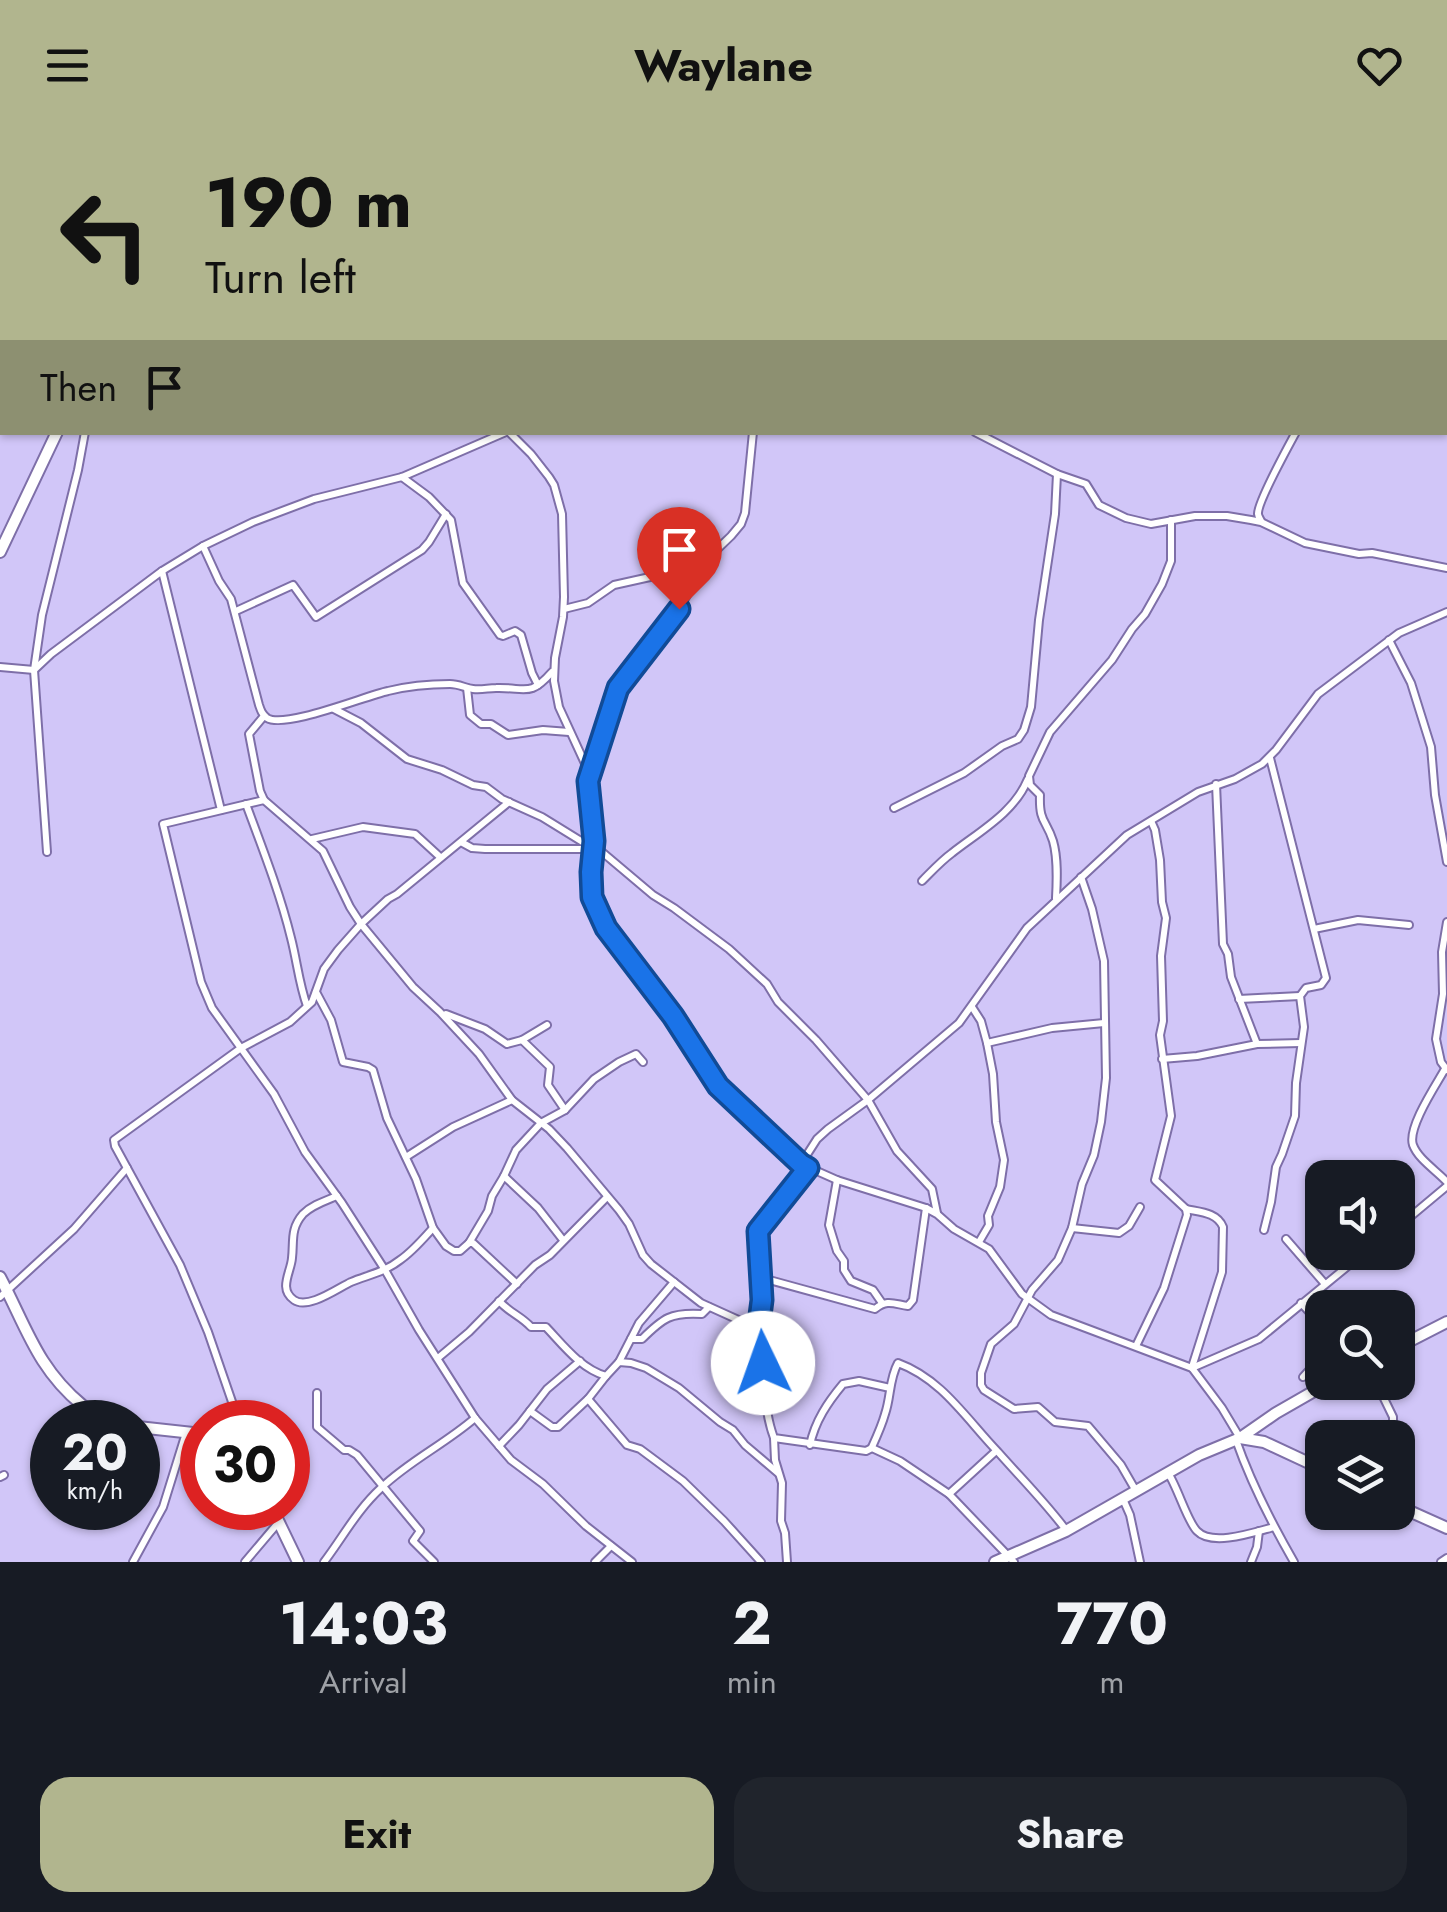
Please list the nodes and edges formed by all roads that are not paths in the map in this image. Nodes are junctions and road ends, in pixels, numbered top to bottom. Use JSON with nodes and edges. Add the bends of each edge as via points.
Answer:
{"nodes":[{"id":1,"x":56,"y":435,"type":"edge"},
{"id":2,"x":84,"y":435,"type":"edge"},
{"id":3,"x":501,"y":435,"type":"edge"},
{"id":4,"x":511,"y":435,"type":"edge"},
{"id":5,"x":753,"y":435,"type":"edge"},
{"id":6,"x":981,"y":435,"type":"edge"},
{"id":7,"x":1294,"y":435,"type":"edge"},
{"id":8,"x":1057,"y":474,"type":"junction"},
{"id":9,"x":402,"y":478,"type":"junction"},
{"id":10,"x":446,"y":514,"type":"junction"},
{"id":11,"x":1171,"y":520,"type":"junction"},
{"id":12,"x":1261,"y":522,"type":"junction"},
{"id":13,"x":204,"y":546,"type":"junction"},
{"id":14,"x":0,"y":552,"type":"edge"},
{"id":15,"x":705,"y":564,"type":"junction"},
{"id":16,"x":1447,"y":568,"type":"edge"},
{"id":17,"x":162,"y":572,"type":"junction"},
{"id":18,"x":564,"y":610,"type":"junction"},
{"id":19,"x":236,"y":611,"type":"junction"},
{"id":20,"x":1447,"y":612,"type":"edge"},
{"id":21,"x":1389,"y":640,"type":"junction"},
{"id":22,"x":0,"y":667,"type":"edge"},
{"id":23,"x":34,"y":670,"type":"junction"},
{"id":24,"x":554,"y":670,"type":"junction"},
{"id":25,"x":538,"y":685,"type":"junction"},
{"id":26,"x":467,"y":688,"type":"junction"},
{"id":27,"x":332,"y":708,"type":"junction"},
{"id":28,"x":264,"y":716,"type":"junction"},
{"id":29,"x":571,"y":732,"type":"junction"},
{"id":30,"x":1270,"y":758,"type":"junction"},
{"id":31,"x":1029,"y":776,"type":"junction"},
{"id":32,"x":1434,"y":778,"type":"junction"},
{"id":33,"x":1447,"y":780,"type":"edge"},
{"id":34,"x":588,"y":781,"type":"junction"},
{"id":35,"x":1216,"y":784,"type":"junction"},
{"id":36,"x":264,"y":800,"type":"junction"},
{"id":37,"x":509,"y":802,"type":"junction"},
{"id":38,"x":246,"y":804,"type":"junction"},
{"id":39,"x":894,"y":808,"type":"dead end"},
{"id":40,"x":221,"y":810,"type":"junction"},
{"id":41,"x":1151,"y":821,"type":"junction"},
{"id":42,"x":1445,"y":839,"type":"edge"},
{"id":43,"x":310,"y":840,"type":"junction"},
{"id":44,"x":462,"y":842,"type":"junction"},
{"id":45,"x":594,"y":849,"type":"junction"},
{"id":46,"x":47,"y":852,"type":"dead end"},
{"id":47,"x":440,"y":857,"type":"junction"},
{"id":48,"x":1447,"y":862,"type":"edge"},
{"id":49,"x":1081,"y":877,"type":"junction"},
{"id":50,"x":922,"y":881,"type":"dead end"},
{"id":51,"x":1056,"y":899,"type":"junction"},
{"id":52,"x":1447,"y":922,"type":"edge"},
{"id":53,"x":361,"y":924,"type":"junction"},
{"id":54,"x":1409,"y":924,"type":"dead end"},
{"id":55,"x":1314,"y":929,"type":"junction"},
{"id":56,"x":316,"y":992,"type":"junction"},
{"id":57,"x":1300,"y":996,"type":"junction"},
{"id":58,"x":1239,"y":999,"type":"junction"},
{"id":59,"x":307,"y":1006,"type":"junction"},
{"id":60,"x":972,"y":1008,"type":"junction"},
{"id":61,"x":440,"y":1012,"type":"junction"},
{"id":62,"x":1104,"y":1023,"type":"junction"},
{"id":63,"x":548,"y":1026,"type":"dead end"},
{"id":64,"x":522,"y":1040,"type":"junction"},
{"id":65,"x":987,"y":1043,"type":"junction"},
{"id":66,"x":1257,"y":1044,"type":"junction"},
{"id":67,"x":1302,"y":1044,"type":"junction"},
{"id":68,"x":241,"y":1048,"type":"junction"},
{"id":69,"x":1162,"y":1059,"type":"junction"},
{"id":70,"x":643,"y":1062,"type":"dead end"},
{"id":71,"x":1446,"y":1070,"type":"edge"},
{"id":72,"x":512,"y":1100,"type":"junction"},
{"id":73,"x":868,"y":1100,"type":"junction"},
{"id":74,"x":565,"y":1110,"type":"junction"},
{"id":75,"x":541,"y":1123,"type":"junction"},
{"id":76,"x":406,"y":1157,"type":"junction"},
{"id":77,"x":805,"y":1166,"type":"junction"},
{"id":78,"x":127,"y":1168,"type":"junction"},
{"id":79,"x":504,"y":1176,"type":"junction"},
{"id":80,"x":837,"y":1180,"type":"junction"},
{"id":81,"x":1447,"y":1184,"type":"edge"},
{"id":82,"x":337,"y":1196,"type":"junction"},
{"id":83,"x":607,"y":1197,"type":"junction"},
{"id":84,"x":1140,"y":1207,"type":"dead end"},
{"id":85,"x":926,"y":1208,"type":"junction"},
{"id":86,"x":1186,"y":1209,"type":"junction"},
{"id":87,"x":1415,"y":1211,"type":"edge"},
{"id":88,"x":937,"y":1214,"type":"junction"},
{"id":89,"x":433,"y":1228,"type":"junction"},
{"id":90,"x":1072,"y":1228,"type":"junction"},
{"id":91,"x":1264,"y":1230,"type":"dead end"},
{"id":92,"x":1286,"y":1239,"type":"dead end"},
{"id":93,"x":563,"y":1240,"type":"junction"},
{"id":94,"x":979,"y":1242,"type":"junction"},
{"id":95,"x":468,"y":1243,"type":"junction"},
{"id":96,"x":384,"y":1270,"type":"junction"},
{"id":97,"x":1342,"y":1270,"type":"edge"},
{"id":98,"x":0,"y":1277,"type":"edge"},
{"id":99,"x":762,"y":1278,"type":"junction"},
{"id":100,"x":674,"y":1282,"type":"junction"},
{"id":101,"x":517,"y":1284,"type":"junction"},
{"id":102,"x":1325,"y":1284,"type":"junction"},
{"id":103,"x":4,"y":1294,"type":"edge"},
{"id":104,"x":1028,"y":1299,"type":"junction"},
{"id":105,"x":500,"y":1302,"type":"junction"},
{"id":106,"x":882,"y":1303,"type":"junction"},
{"id":107,"x":1302,"y":1303,"type":"junction"},
{"id":108,"x":1305,"y":1306,"type":"edge"},
{"id":109,"x":709,"y":1307,"type":"junction"},
{"id":110,"x":1447,"y":1322,"type":"edge"},
{"id":111,"x":758,"y":1331,"type":"junction"},
{"id":112,"x":630,"y":1338,"type":"junction"},
{"id":113,"x":1415,"y":1338,"type":"edge"},
{"id":114,"x":1136,"y":1346,"type":"junction"},
{"id":115,"x":438,"y":1358,"type":"junction"},
{"id":116,"x":580,"y":1361,"type":"junction"},
{"id":117,"x":619,"y":1362,"type":"junction"},
{"id":118,"x":1192,"y":1368,"type":"junction"},
{"id":119,"x":606,"y":1376,"type":"junction"},
{"id":120,"x":890,"y":1388,"type":"junction"},
{"id":121,"x":317,"y":1393,"type":"dead end"},
{"id":122,"x":1305,"y":1396,"type":"edge"},
{"id":123,"x":588,"y":1399,"type":"junction"},
{"id":124,"x":77,"y":1400,"type":"edge"},
{"id":125,"x":231,"y":1400,"type":"edge"},
{"id":126,"x":530,"y":1411,"type":"junction"},
{"id":127,"x":475,"y":1418,"type":"junction"},
{"id":128,"x":774,"y":1438,"type":"junction"},
{"id":129,"x":1238,"y":1439,"type":"junction"},
{"id":130,"x":810,"y":1445,"type":"junction"},
{"id":131,"x":499,"y":1446,"type":"junction"},
{"id":132,"x":872,"y":1448,"type":"junction"},
{"id":133,"x":996,"y":1451,"type":"junction"},
{"id":134,"x":180,"y":1452,"type":"edge"},
{"id":135,"x":1305,"y":1461,"type":"edge"},
{"id":136,"x":1168,"y":1472,"type":"junction"},
{"id":137,"x":778,"y":1473,"type":"junction"},
{"id":138,"x":382,"y":1486,"type":"junction"},
{"id":139,"x":1136,"y":1491,"type":"junction"},
{"id":140,"x":949,"y":1494,"type":"junction"},
{"id":141,"x":1123,"y":1500,"type":"junction"},
{"id":142,"x":1415,"y":1514,"type":"edge"},
{"id":143,"x":1274,"y":1528,"type":"junction"},
{"id":144,"x":1447,"y":1528,"type":"edge"},
{"id":145,"x":272,"y":1530,"type":"edge"},
{"id":146,"x":282,"y":1530,"type":"edge"},
{"id":147,"x":1066,"y":1531,"type":"junction"},
{"id":148,"x":1259,"y":1531,"type":"junction"},
{"id":149,"x":611,"y":1546,"type":"junction"},
{"id":150,"x":1012,"y":1559,"type":"edge"},
{"id":151,"x":134,"y":1562,"type":"edge"},
{"id":152,"x":245,"y":1562,"type":"edge"},
{"id":153,"x":298,"y":1562,"type":"edge"},
{"id":154,"x":324,"y":1562,"type":"edge"},
{"id":155,"x":434,"y":1562,"type":"edge"},
{"id":156,"x":595,"y":1562,"type":"edge"},
{"id":157,"x":632,"y":1562,"type":"edge"},
{"id":158,"x":762,"y":1562,"type":"edge"},
{"id":159,"x":787,"y":1562,"type":"edge"},
{"id":160,"x":995,"y":1562,"type":"edge"},
{"id":161,"x":1140,"y":1562,"type":"edge"},
{"id":162,"x":1251,"y":1562,"type":"edge"},
{"id":163,"x":1294,"y":1562,"type":"edge"}],
"edges":[{"from":1,"to":14,"type":"street"},
{"from":2,"to":23,"type":"street"},
{"from":3,"to":9,"type":"street"},
{"from":4,"to":18,"type":"street","via":[[554,485],[564,527]]},
{"from":5,"to":15,"type":"street","via":[[745,513]]},
{"from":6,"to":8,"type":"street"},
{"from":7,"to":12,"type":"street","via":[[1258,510]]},
{"from":8,"to":11,"type":"street","via":[[1086,484],[1099,506],[1126,518]]},
{"from":8,"to":39,"type":"street","via":[[1024,730],[964,773]]},
{"from":9,"to":10,"type":"street"},
{"from":9,"to":13,"type":"street","via":[[299,504]]},
{"from":10,"to":19,"type":"street","via":[[422,550],[316,617],[293,585]]},
{"from":10,"to":25,"type":"street","via":[[463,582],[500,635],[521,635]]},
{"from":11,"to":12,"type":"street","via":[[1228,516]]},
{"from":11,"to":31,"type":"street","via":[[1171,561],[1156,595],[1050,732]]},
{"from":12,"to":16,"type":"street","via":[[1305,543]]},
{"from":13,"to":17,"type":"street"},
{"from":13,"to":19,"type":"street"},
{"from":15,"to":18,"type":"street","via":[[614,584]]},
{"from":15,"to":34,"type":"street","via":[[618,688]]},
{"from":17,"to":23,"type":"street"},
{"from":17,"to":40,"type":"street"},
{"from":18,"to":24,"type":"street"},
{"from":19,"to":28,"type":"street"},
{"from":20,"to":21,"type":"street"},
{"from":21,"to":30,"type":"street","via":[[1318,694]]},
{"from":21,"to":32,"type":"street","via":[[1411,683]]},
{"from":22,"to":23,"type":"street"},
{"from":23,"to":46,"type":"street"},
{"from":24,"to":25,"type":"street"},
{"from":24,"to":29,"type":"street"},
{"from":25,"to":26,"type":"street","via":[[521,691]]},
{"from":26,"to":27,"type":"street","via":[[412,686]]},
{"from":26,"to":29,"type":"street","via":[[470,716],[508,736]]},
{"from":27,"to":28,"type":"street","via":[[285,720]]},
{"from":27,"to":37,"type":"street","via":[[408,759]]},
{"from":28,"to":36,"type":"street","via":[[249,734]]},
{"from":29,"to":34,"type":"street"},
{"from":30,"to":35,"type":"street"},
{"from":30,"to":55,"type":"street"},
{"from":31,"to":50,"type":"street","via":[[1003,812]]},
{"from":31,"to":51,"type":"street","via":[[1052,840]]},
{"from":32,"to":33,"type":"street"},
{"from":32,"to":42,"type":"street"},
{"from":34,"to":45,"type":"street"},
{"from":35,"to":41,"type":"street"},
{"from":35,"to":58,"type":"street","via":[[1222,929]]},
{"from":36,"to":38,"type":"street"},
{"from":36,"to":43,"type":"street"},
{"from":37,"to":44,"type":"street"},
{"from":37,"to":45,"type":"street"},
{"from":38,"to":40,"type":"street"},
{"from":38,"to":59,"type":"street"},
{"from":40,"to":68,"type":"street","via":[[163,824],[206,995]]},
{"from":41,"to":49,"type":"street"},
{"from":41,"to":69,"type":"street","via":[[1166,923]]},
{"from":42,"to":48,"type":"street"},
{"from":43,"to":47,"type":"street","via":[[363,827],[415,834]]},
{"from":43,"to":53,"type":"street"},
{"from":44,"to":45,"type":"street","via":[[485,849]]},
{"from":44,"to":47,"type":"street"},
{"from":45,"to":73,"type":"street","via":[[729,948]]},
{"from":45,"to":77,"type":"street","via":[[592,897],[606,928],[718,1086]]},
{"from":47,"to":53,"type":"street"},
{"from":49,"to":51,"type":"street"},
{"from":49,"to":62,"type":"street","via":[[1102,949]]},
{"from":51,"to":60,"type":"street","via":[[1027,928]]},
{"from":52,"to":71,"type":"street","via":[[1436,1038]]},
{"from":53,"to":56,"type":"street","via":[[324,969]]},
{"from":53,"to":61,"type":"street"},
{"from":54,"to":55,"type":"street","via":[[1358,920]]},
{"from":55,"to":57,"type":"street","via":[[1326,978]]},
{"from":56,"to":59,"type":"street"},
{"from":56,"to":76,"type":"street","via":[[343,1062],[373,1070]]},
{"from":57,"to":58,"type":"street"},
{"from":57,"to":67,"type":"street"},
{"from":58,"to":66,"type":"street"},
{"from":59,"to":68,"type":"street"},
{"from":60,"to":65,"type":"street"},
{"from":60,"to":73,"type":"street"},
{"from":61,"to":64,"type":"street","via":[[507,1044]]},
{"from":61,"to":72,"type":"street"},
{"from":62,"to":65,"type":"street"},
{"from":62,"to":90,"type":"street","via":[[1103,1108]]},
{"from":63,"to":64,"type":"street"},
{"from":64,"to":74,"type":"street","via":[[550,1067],[548,1086]]},
{"from":65,"to":94,"type":"street","via":[[1004,1174]]},
{"from":66,"to":67,"type":"street"},
{"from":66,"to":69,"type":"street"},
{"from":67,"to":91,"type":"street","via":[[1295,1116],[1276,1166]]},
{"from":68,"to":78,"type":"street","via":[[117,1137],[114,1146]]},
{"from":68,"to":82,"type":"street"},
{"from":69,"to":86,"type":"street","via":[[1171,1116],[1155,1180]]},
{"from":70,"to":74,"type":"street","via":[[636,1054],[619,1062]]},
{"from":71,"to":81,"type":"street","via":[[1412,1138]]},
{"from":72,"to":75,"type":"street"},
{"from":72,"to":76,"type":"street","via":[[452,1126]]},
{"from":73,"to":77,"type":"street","via":[[818,1138]]},
{"from":73,"to":88,"type":"street","via":[[896,1151],[932,1188]]},
{"from":74,"to":75,"type":"street"},
{"from":75,"to":79,"type":"street","via":[[516,1150]]},
{"from":75,"to":83,"type":"street"},
{"from":76,"to":89,"type":"street"},
{"from":77,"to":80,"type":"street"},
{"from":77,"to":99,"type":"street","via":[[758,1231]]},
{"from":78,"to":103,"type":"street"},
{"from":78,"to":125,"type":"street","via":[[180,1266]]},
{"from":79,"to":93,"type":"street"},
{"from":79,"to":95,"type":"street"},
{"from":80,"to":85,"type":"street"},
{"from":80,"to":106,"type":"street","via":[[829,1225],[844,1270]]},
{"from":81,"to":87,"type":"street"},
{"from":82,"to":96,"type":"street"},
{"from":82,"to":96,"type":"street","via":[[304,1213],[294,1229],[286,1277],[291,1297],[300,1303],[320,1298]]},
{"from":83,"to":93,"type":"street"},
{"from":83,"to":100,"type":"street","via":[[642,1255]]},
{"from":84,"to":90,"type":"street","via":[[1119,1232]]},
{"from":85,"to":88,"type":"street"},
{"from":85,"to":106,"type":"street","via":[[913,1300],[908,1306]]},
{"from":86,"to":114,"type":"street","via":[[1164,1288]]},
{"from":86,"to":118,"type":"street","via":[[1213,1216],[1222,1227],[1222,1272]]},
{"from":88,"to":94,"type":"street"},
{"from":89,"to":95,"type":"street","via":[[454,1251]]},
{"from":89,"to":96,"type":"street"},
{"from":90,"to":104,"type":"street"},
{"from":92,"to":102,"type":"street"},
{"from":93,"to":101,"type":"street"},
{"from":94,"to":104,"type":"street"},
{"from":95,"to":101,"type":"street"},
{"from":96,"to":115,"type":"street"},
{"from":97,"to":102,"type":"street"},
{"from":98,"to":103,"type":"street"},
{"from":99,"to":106,"type":"street","via":[[876,1309]]},
{"from":99,"to":111,"type":"street"},
{"from":100,"to":109,"type":"street"},
{"from":100,"to":112,"type":"street"},
{"from":101,"to":105,"type":"street"},
{"from":102,"to":107,"type":"street"},
{"from":103,"to":124,"type":"street","via":[[49,1373]]},
{"from":104,"to":114,"type":"street","via":[[1051,1315]]},
{"from":104,"to":139,"type":"street","via":[[1014,1324],[991,1344],[981,1373],[984,1390],[1014,1409],[1038,1407],[1054,1422],[1088,1426]]},
{"from":105,"to":115,"type":"street"},
{"from":105,"to":116,"type":"street","via":[[531,1327],[546,1327]]},
{"from":107,"to":108,"type":"street"},
{"from":107,"to":118,"type":"street","via":[[1259,1339]]},
{"from":109,"to":111,"type":"street"},
{"from":109,"to":112,"type":"street","via":[[702,1314],[663,1318],[642,1339]]},
{"from":110,"to":113,"type":"street"},
{"from":111,"to":128,"type":"street"},
{"from":112,"to":117,"type":"street"},
{"from":114,"to":118,"type":"street"},
{"from":115,"to":127,"type":"street"},
{"from":116,"to":119,"type":"street"},
{"from":116,"to":126,"type":"street"},
{"from":117,"to":119,"type":"street"},
{"from":117,"to":137,"type":"street","via":[[646,1368],[678,1388]]},
{"from":118,"to":129,"type":"street"},
{"from":119,"to":123,"type":"street"},
{"from":120,"to":130,"type":"street","via":[[842,1384]]},
{"from":120,"to":132,"type":"street"},
{"from":120,"to":133,"type":"street","via":[[895,1366],[908,1367],[947,1394]]},
{"from":121,"to":138,"type":"street","via":[[317,1427],[356,1455]]},
{"from":122,"to":129,"type":"street"},
{"from":123,"to":126,"type":"street","via":[[558,1427]]},
{"from":123,"to":158,"type":"street","via":[[627,1445],[683,1482]]},
{"from":126,"to":131,"type":"street"},
{"from":127,"to":131,"type":"street"},
{"from":127,"to":138,"type":"street"},
{"from":128,"to":130,"type":"street"},
{"from":128,"to":137,"type":"street"},
{"from":129,"to":135,"type":"street","via":[[1264,1442]]},
{"from":129,"to":136,"type":"street"},
{"from":129,"to":143,"type":"street"},
{"from":130,"to":132,"type":"street"},
{"from":131,"to":149,"type":"street"},
{"from":132,"to":140,"type":"street"},
{"from":133,"to":140,"type":"street"},
{"from":133,"to":147,"type":"street"},
{"from":134,"to":151,"type":"street","via":[[163,1507]]},
{"from":136,"to":139,"type":"street"},
{"from":136,"to":148,"type":"street","via":[[1200,1534],[1220,1539]]},
{"from":137,"to":159,"type":"street"},
{"from":138,"to":154,"type":"street"},
{"from":138,"to":155,"type":"street","via":[[420,1531],[413,1542]]},
{"from":139,"to":141,"type":"street"},
{"from":140,"to":150,"type":"street"},
{"from":141,"to":147,"type":"street"},
{"from":141,"to":161,"type":"street"},
{"from":142,"to":144,"type":"street"},
{"from":143,"to":148,"type":"street"},
{"from":143,"to":163,"type":"street"},
{"from":145,"to":152,"type":"street"},
{"from":146,"to":153,"type":"street"},
{"from":147,"to":150,"type":"street"},
{"from":148,"to":162,"type":"street"},
{"from":149,"to":156,"type":"street"},
{"from":149,"to":157,"type":"street"},
{"from":150,"to":160,"type":"street"}]}
